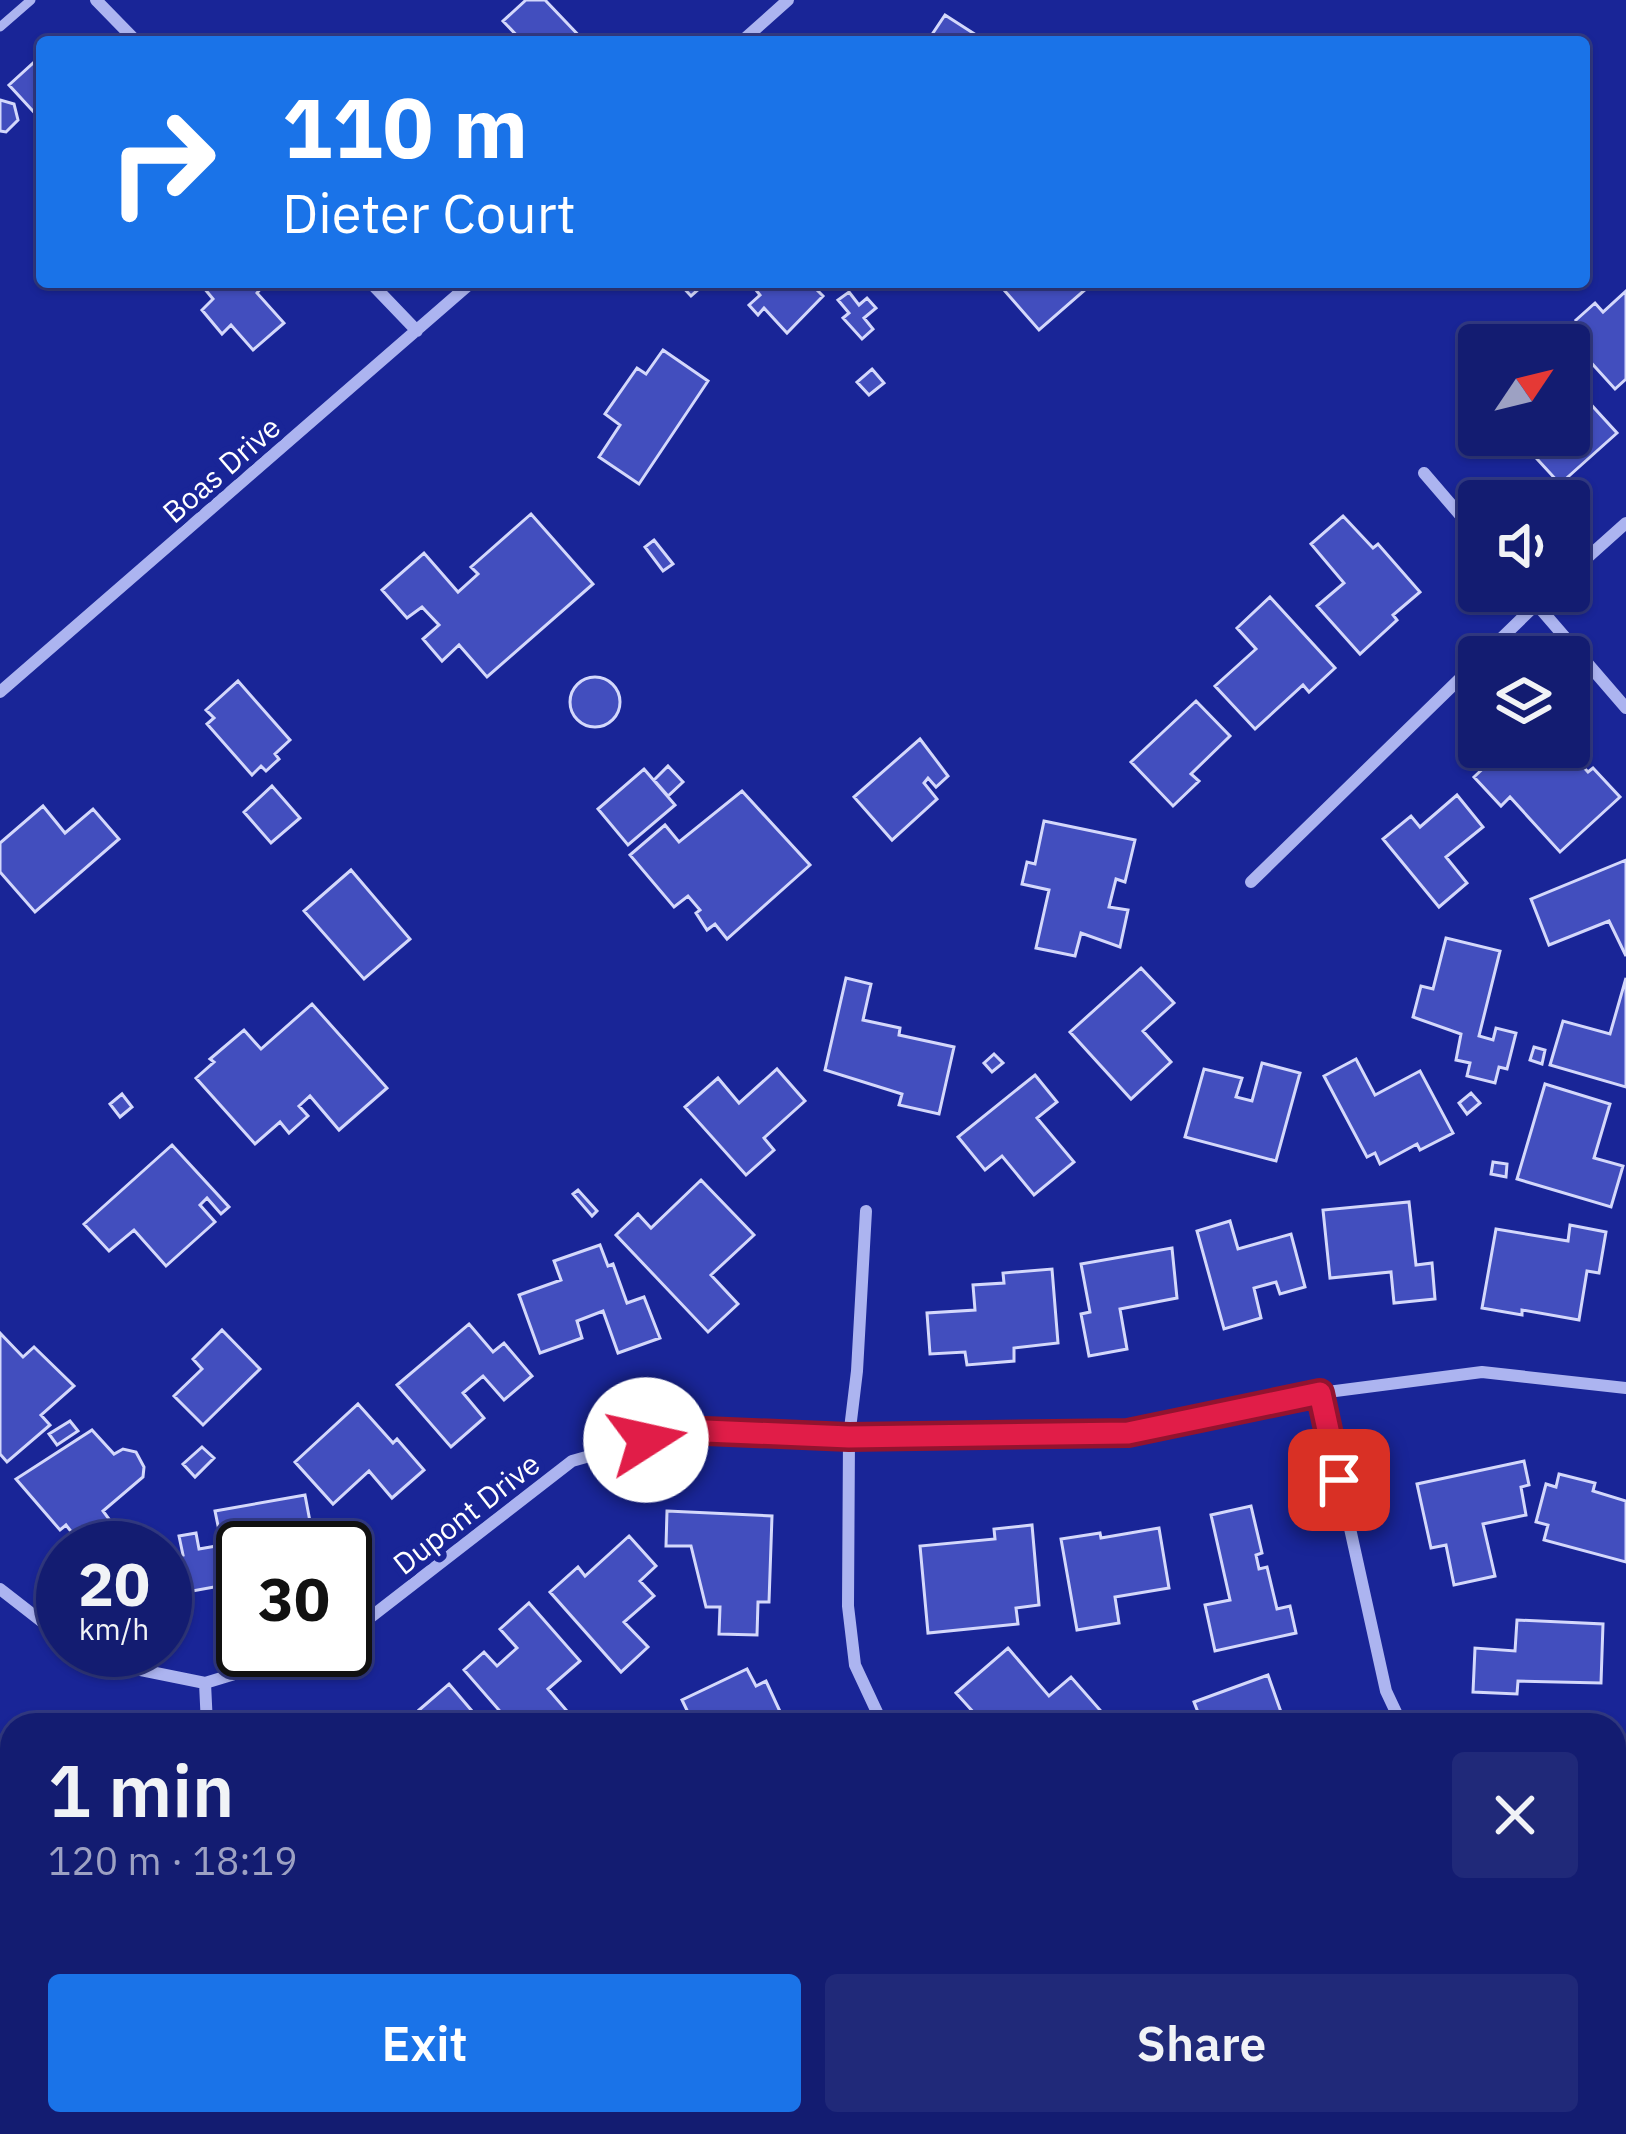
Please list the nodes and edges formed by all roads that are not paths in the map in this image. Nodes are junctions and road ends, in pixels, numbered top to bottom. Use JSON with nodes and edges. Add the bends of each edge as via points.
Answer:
{"nodes":[{"id":1,"x":31,"y":0,"type":"edge"},
{"id":2,"x":96,"y":0,"type":"edge"},
{"id":3,"x":788,"y":0,"type":"edge"},
{"id":4,"x":0,"y":27,"type":"edge"},
{"id":5,"x":131,"y":36,"type":"edge"},
{"id":6,"x":748,"y":36,"type":"edge"},
{"id":7,"x":376,"y":288,"type":"edge"},
{"id":8,"x":465,"y":288,"type":"edge"},
{"id":9,"x":417,"y":331,"type":"junction"},
{"id":10,"x":1424,"y":473,"type":"dead end"},
{"id":11,"x":1458,"y":513,"type":"edge"},
{"id":12,"x":1626,"y":523,"type":"edge"},
{"id":13,"x":1590,"y":555,"type":"edge"},
{"id":14,"x":1528,"y":612,"type":"edge"},
{"id":15,"x":1543,"y":612,"type":"edge"},
{"id":16,"x":1503,"y":636,"type":"edge"},
{"id":17,"x":1458,"y":679,"type":"edge"},
{"id":18,"x":0,"y":692,"type":"edge"},
{"id":19,"x":1626,"y":708,"type":"edge"},
{"id":20,"x":1250,"y":882,"type":"dead end"},
{"id":21,"x":866,"y":1211,"type":"dead end"},
{"id":22,"x":1626,"y":1388,"type":"edge"},
{"id":23,"x":1320,"y":1393,"type":"junction"},
{"id":24,"x":849,"y":1437,"type":"junction"},
{"id":25,"x":0,"y":1589,"type":"edge"},
{"id":26,"x":372,"y":1616,"type":"edge"},
{"id":27,"x":36,"y":1617,"type":"edge"},
{"id":28,"x":172,"y":1677,"type":"edge"},
{"id":29,"x":227,"y":1677,"type":"edge"},
{"id":30,"x":205,"y":1684,"type":"junction"},
{"id":31,"x":206,"y":1713,"type":"edge"},
{"id":32,"x":878,"y":1713,"type":"edge"},
{"id":33,"x":1396,"y":1713,"type":"edge"}],
"edges":[{"from":1,"to":4,"type":"lane"},
{"from":2,"to":5,"type":"street"},
{"from":3,"to":6,"type":"street"},
{"from":7,"to":9,"type":"street"},
{"from":8,"to":9,"type":"street","name":"Boas Drive"},
{"from":9,"to":18,"type":"street","name":"Boas Drive"},
{"from":10,"to":11,"type":"street"},
{"from":12,"to":13,"type":"street"},
{"from":14,"to":16,"type":"street"},
{"from":15,"to":19,"type":"street"},
{"from":17,"to":20,"type":"street"},
{"from":21,"to":24,"type":"street"},
{"from":22,"to":23,"type":"street","name":"Dupont Drive","via":[[1483,1372]]},
{"from":23,"to":24,"type":"street","name":"Dupont Drive","via":[[1128,1433]]},
{"from":23,"to":33,"type":"street"},
{"from":24,"to":26,"type":"street","name":"Dupont Drive","via":[[682,1430],[572,1461]]},
{"from":24,"to":32,"type":"street","via":[[852,1645]]},
{"from":25,"to":27,"type":"street"},
{"from":28,"to":30,"type":"street"},
{"from":29,"to":30,"type":"street"},
{"from":30,"to":31,"type":"street"}]}
